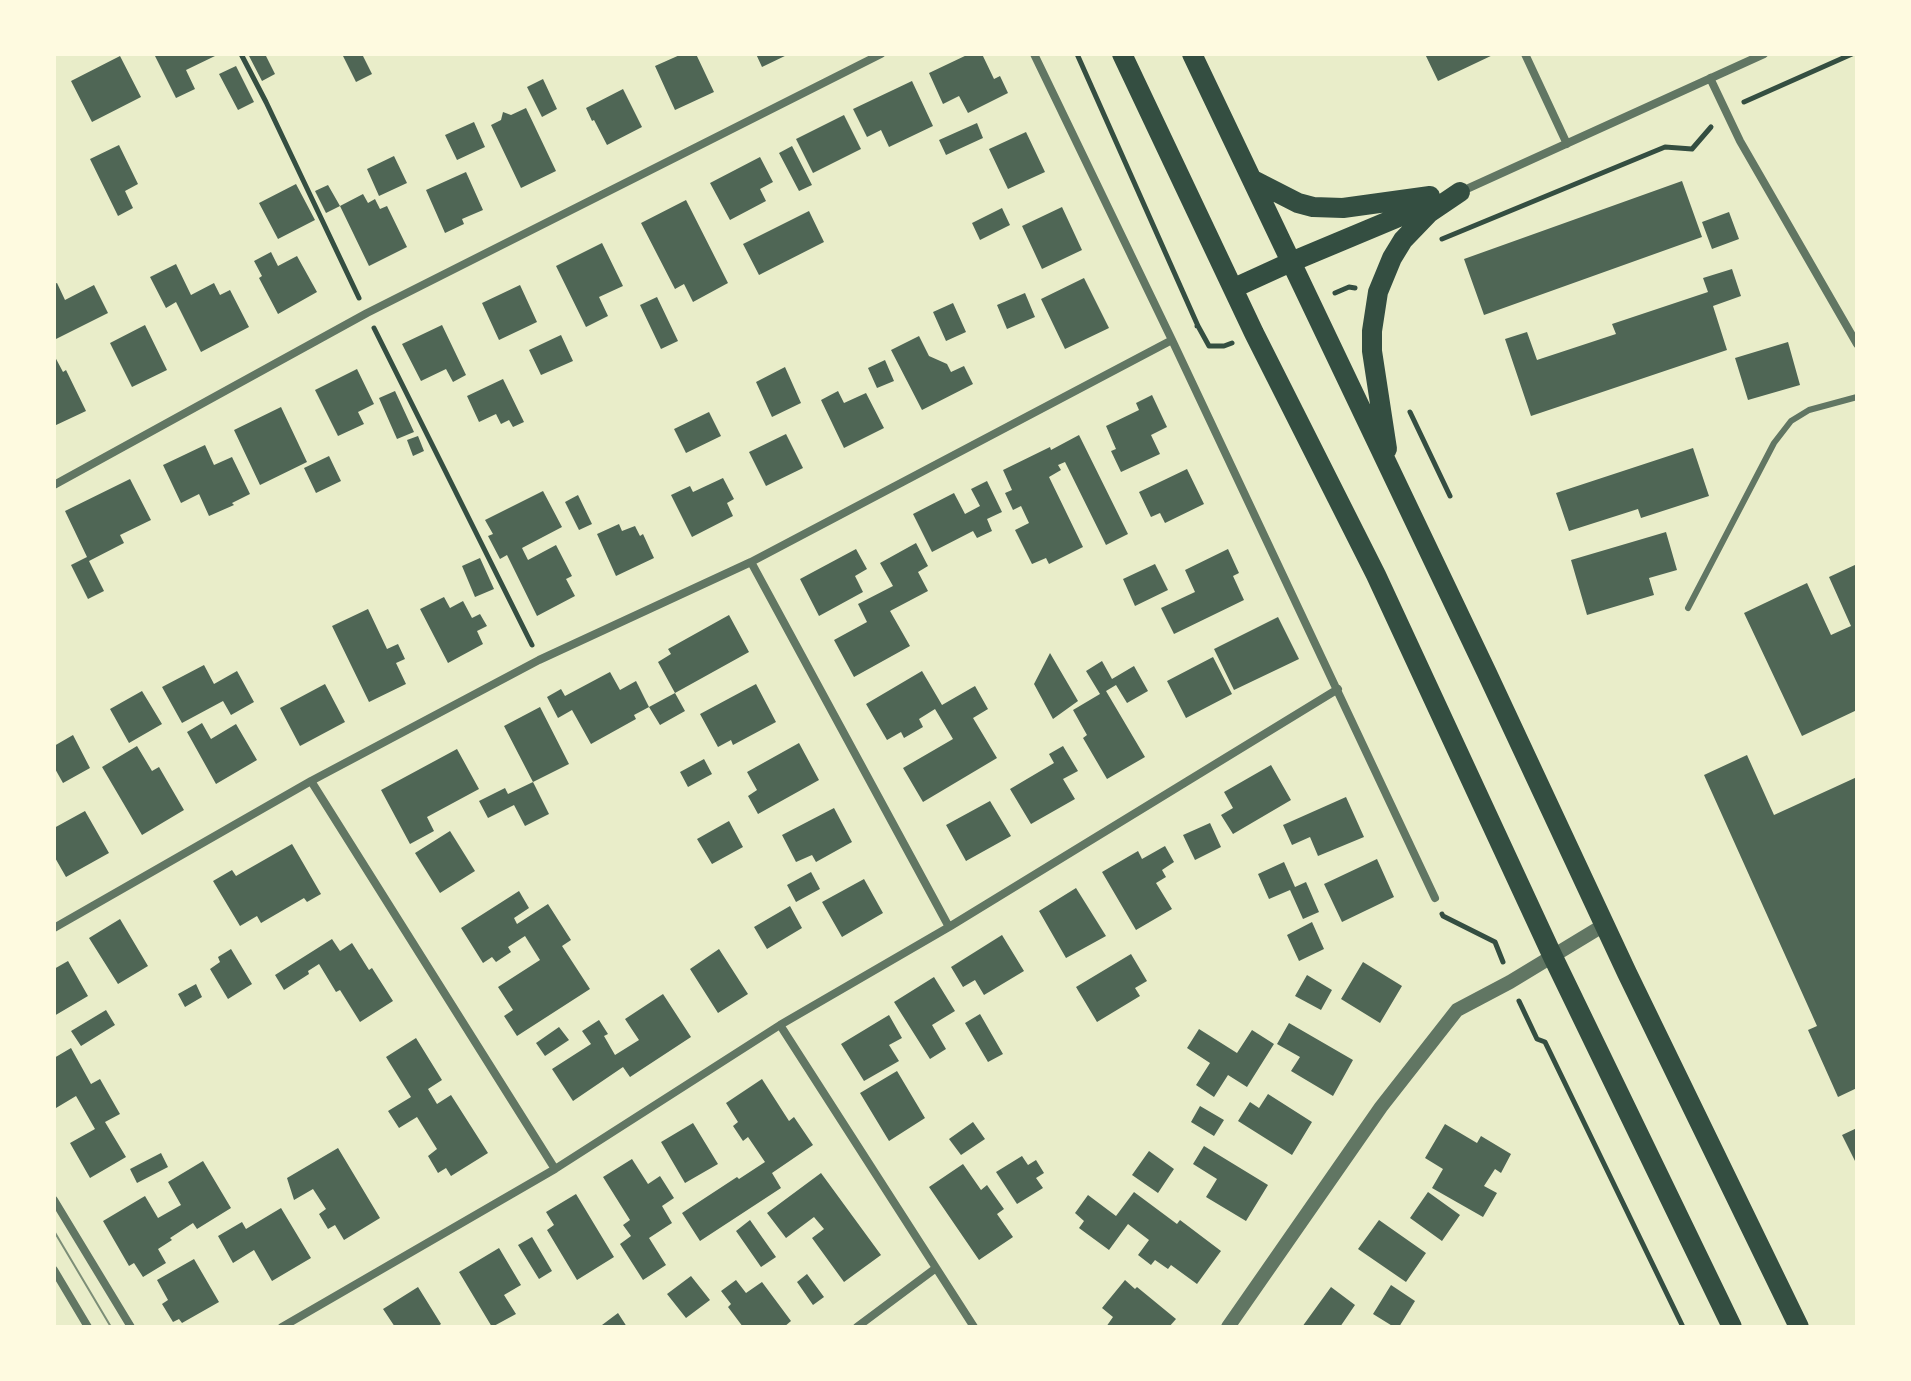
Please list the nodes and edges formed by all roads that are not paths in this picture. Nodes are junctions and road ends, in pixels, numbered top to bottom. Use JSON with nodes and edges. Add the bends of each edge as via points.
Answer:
{"nodes":[{"id":1,"x":881,"y":54,"type":"edge"},
{"id":2,"x":1034,"y":54,"type":"edge"},
{"id":3,"x":1122,"y":54,"type":"edge"},
{"id":4,"x":1192,"y":54,"type":"edge"},
{"id":5,"x":1525,"y":54,"type":"edge"},
{"id":6,"x":1764,"y":54,"type":"edge"},
{"id":7,"x":1710,"y":78,"type":"junction"},
{"id":8,"x":1567,"y":144,"type":"junction"},
{"id":9,"x":1253,"y":180,"type":"junction"},
{"id":10,"x":1460,"y":192,"type":"junction"},
{"id":11,"x":1291,"y":262,"type":"junction"},
{"id":12,"x":1234,"y":288,"type":"junction"},
{"id":13,"x":1172,"y":340,"type":"junction"},
{"id":14,"x":1857,"y":344,"type":"edge"},
{"id":15,"x":1857,"y":397,"type":"edge"},
{"id":16,"x":1390,"y":473,"type":"junction"},
{"id":17,"x":54,"y":485,"type":"edge"},
{"id":18,"x":751,"y":562,"type":"junction"},
{"id":19,"x":1688,"y":608,"type":"dead end"},
{"id":20,"x":1338,"y":689,"type":"junction"},
{"id":21,"x":311,"y":781,"type":"junction"},
{"id":22,"x":1435,"y":898,"type":"road end"},
{"id":23,"x":1604,"y":925,"type":"junction"},
{"id":24,"x":949,"y":927,"type":"junction"},
{"id":25,"x":54,"y":928,"type":"edge"},
{"id":26,"x":1553,"y":957,"type":"junction"},
{"id":27,"x":780,"y":1025,"type":"junction"},
{"id":28,"x":555,"y":1169,"type":"junction"},
{"id":29,"x":54,"y":1200,"type":"edge"},
{"id":30,"x":936,"y":1268,"type":"junction"},
{"id":31,"x":54,"y":1270,"type":"edge"},
{"id":32,"x":88,"y":1327,"type":"edge"},
{"id":33,"x":131,"y":1327,"type":"edge"},
{"id":34,"x":282,"y":1327,"type":"edge"},
{"id":35,"x":857,"y":1327,"type":"edge"},
{"id":36,"x":974,"y":1327,"type":"edge"},
{"id":37,"x":1228,"y":1327,"type":"edge"},
{"id":38,"x":1732,"y":1327,"type":"edge"},
{"id":39,"x":1799,"y":1327,"type":"edge"}],
"edges":[{"from":1,"to":17,"type":"street","via":[[367,313]]},
{"from":2,"to":13,"type":"street"},
{"from":3,"to":12,"type":"main road"},
{"from":4,"to":9,"type":"main road"},
{"from":5,"to":8,"type":"street"},
{"from":6,"to":7,"type":"street"},
{"from":7,"to":8,"type":"street"},
{"from":7,"to":14,"type":"street","via":[[1740,141]]},
{"from":8,"to":10,"type":"street"},
{"from":9,"to":10,"type":"main road","via":[[1313,207],[1343,208]]},
{"from":9,"to":11,"type":"main road"},
{"from":10,"to":11,"type":"main road"},
{"from":10,"to":16,"type":"main road","via":[[1403,240],[1378,292],[1372,351]]},
{"from":11,"to":12,"type":"main road"},
{"from":11,"to":16,"type":"main road"},
{"from":12,"to":26,"type":"main road","via":[[1376,575]]},
{"from":13,"to":18,"type":"street"},
{"from":13,"to":20,"type":"street"},
{"from":15,"to":19,"type":"lane","via":[[1809,410],[1791,421],[1774,443]]},
{"from":16,"to":23,"type":"main road"},
{"from":18,"to":21,"type":"street","via":[[539,660]]},
{"from":18,"to":24,"type":"street"},
{"from":20,"to":22,"type":"street"},
{"from":20,"to":24,"type":"street"},
{"from":21,"to":25,"type":"street"},
{"from":21,"to":28,"type":"street"},
{"from":23,"to":26,"type":"street"},
{"from":23,"to":39,"type":"main road"},
{"from":24,"to":27,"type":"street"},
{"from":26,"to":37,"type":"street","via":[[1457,1010],[1381,1107]]},
{"from":26,"to":38,"type":"main road"},
{"from":27,"to":28,"type":"street"},
{"from":27,"to":30,"type":"street"},
{"from":28,"to":34,"type":"street"},
{"from":29,"to":33,"type":"street"},
{"from":30,"to":35,"type":"street"},
{"from":30,"to":36,"type":"street"},
{"from":31,"to":32,"type":"street"}]}
